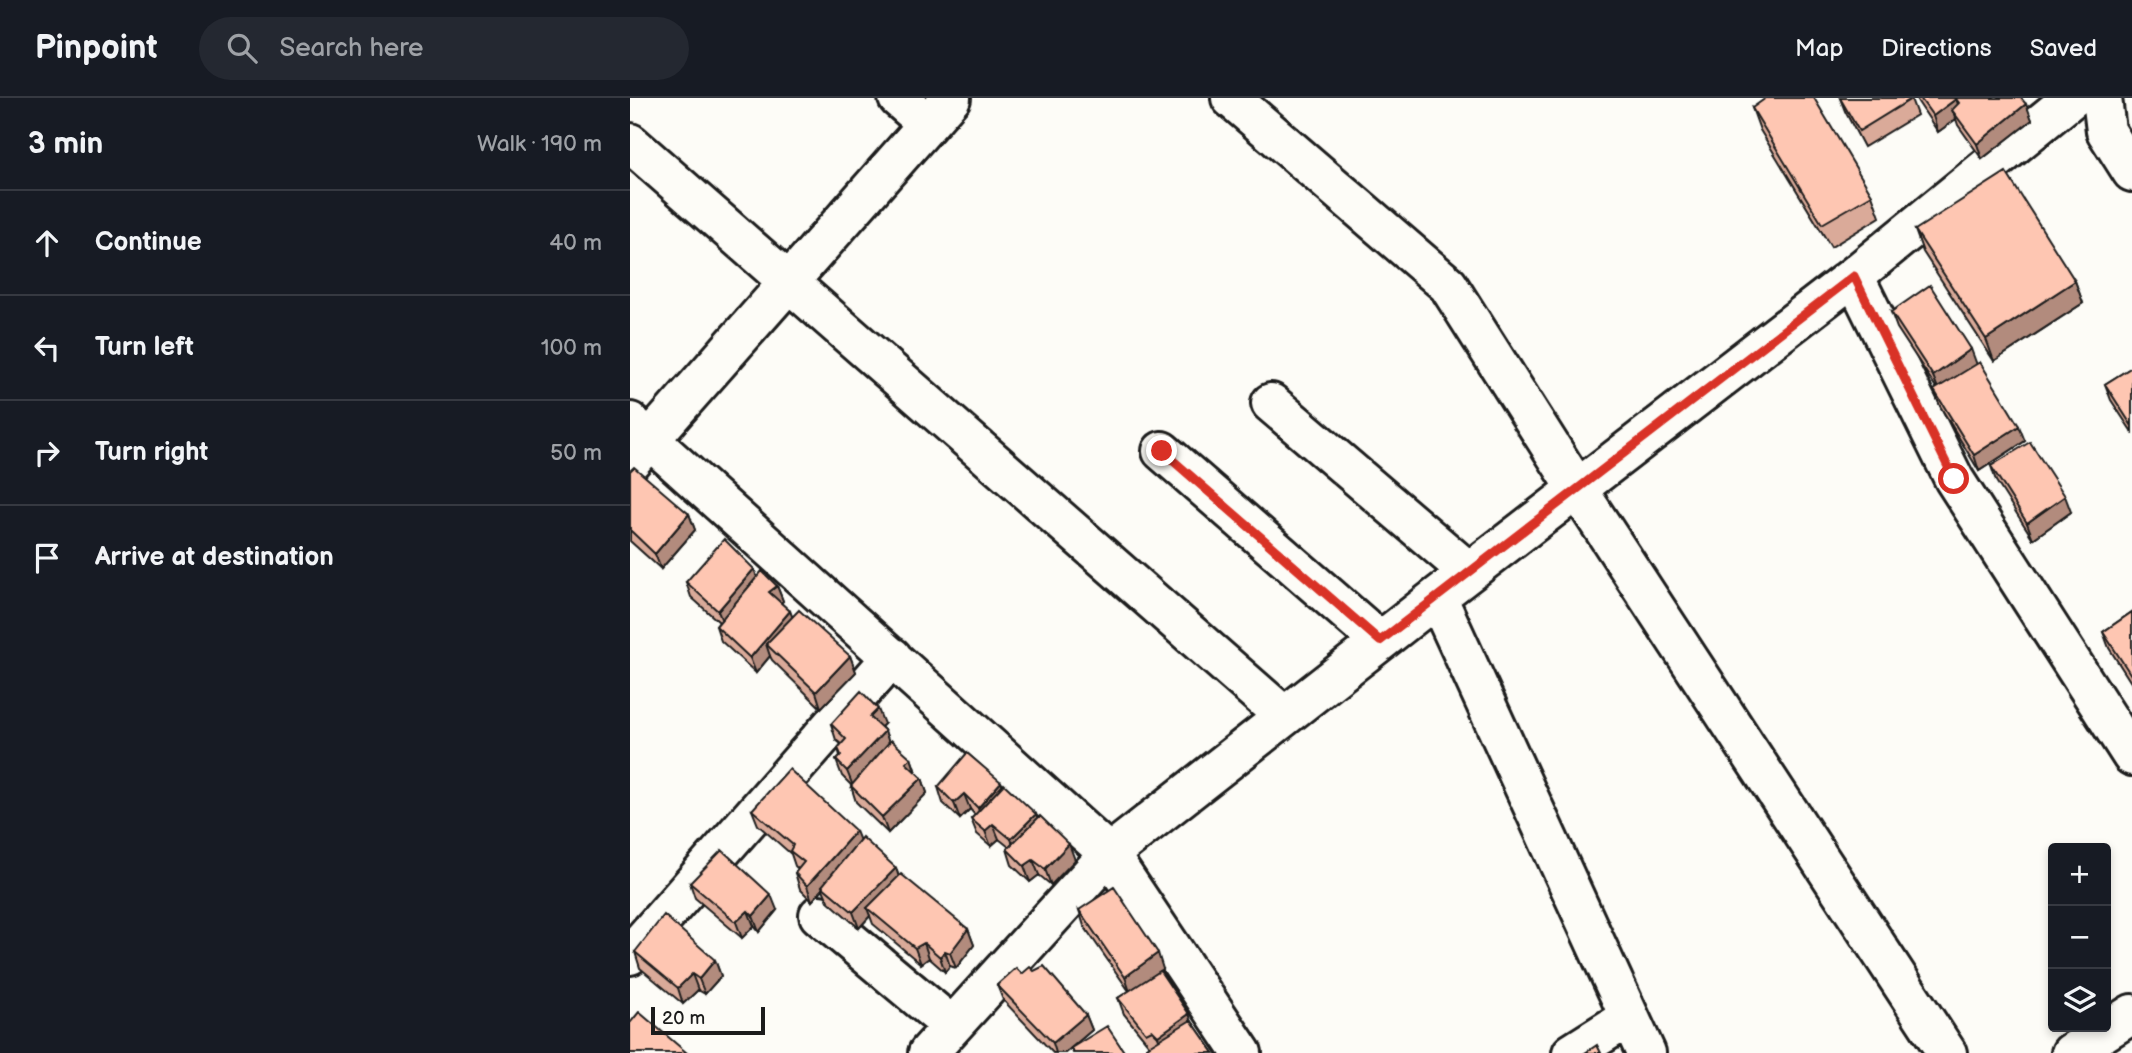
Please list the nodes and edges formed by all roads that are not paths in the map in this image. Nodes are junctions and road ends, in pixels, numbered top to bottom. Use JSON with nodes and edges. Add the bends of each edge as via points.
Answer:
{"nodes":[{"id":1,"x":898,"y":98,"type":"edge"},
{"id":2,"x":1231,"y":98,"type":"edge"},
{"id":3,"x":2072,"y":98,"type":"edge"},
{"id":4,"x":2102,"y":98,"type":"edge"},
{"id":5,"x":939,"y":111,"type":"edge"},
{"id":6,"x":630,"y":143,"type":"edge"},
{"id":7,"x":2132,"y":172,"type":"edge"},
{"id":8,"x":1854,"y":276,"type":"junction"},
{"id":9,"x":789,"y":282,"type":"junction"},
{"id":10,"x":1271,"y":403,"type":"dead end"},
{"id":11,"x":637,"y":441,"type":"edge"},
{"id":12,"x":1162,"y":451,"type":"dead end"},
{"id":13,"x":1578,"y":490,"type":"junction"},
{"id":14,"x":1469,"y":572,"type":"junction"},
{"id":15,"x":1437,"y":597,"type":"junction"},
{"id":16,"x":1380,"y":641,"type":"junction"},
{"id":17,"x":892,"y":657,"type":"junction"},
{"id":18,"x":1284,"y":716,"type":"junction"},
{"id":19,"x":2132,"y":756,"type":"edge"},
{"id":20,"x":1109,"y":854,"type":"junction"},
{"id":21,"x":819,"y":915,"type":"dead end"},
{"id":22,"x":630,"y":955,"type":"edge"},
{"id":23,"x":2132,"y":1014,"type":"edge"},
{"id":24,"x":1629,"y":1017,"type":"junction"},
{"id":25,"x":940,"y":1040,"type":"edge"},
{"id":26,"x":1242,"y":1053,"type":"edge"},
{"id":27,"x":1572,"y":1053,"type":"edge"},
{"id":28,"x":1646,"y":1053,"type":"edge"},
{"id":29,"x":1947,"y":1053,"type":"edge"},
{"id":30,"x":2071,"y":1053,"type":"edge"}],
"edges":[{"from":1,"to":5,"type":"street"},
{"from":2,"to":13,"type":"street","via":[[1448,285]]},
{"from":3,"to":8,"type":"street"},
{"from":4,"to":7,"type":"street","via":[[2106,131]]},
{"from":5,"to":9,"type":"street"},
{"from":6,"to":9,"type":"street"},
{"from":8,"to":13,"type":"street"},
{"from":8,"to":19,"type":"street","via":[[1954,479]]},
{"from":9,"to":11,"type":"street"},
{"from":9,"to":18,"type":"street"},
{"from":10,"to":14,"type":"street"},
{"from":11,"to":17,"type":"street"},
{"from":12,"to":16,"type":"street"},
{"from":13,"to":14,"type":"street"},
{"from":13,"to":29,"type":"street"},
{"from":14,"to":15,"type":"street"},
{"from":15,"to":16,"type":"street"},
{"from":15,"to":24,"type":"street"},
{"from":16,"to":18,"type":"street"},
{"from":17,"to":20,"type":"street"},
{"from":17,"to":22,"type":"street"},
{"from":18,"to":20,"type":"street"},
{"from":20,"to":25,"type":"street"},
{"from":20,"to":26,"type":"street"},
{"from":21,"to":25,"type":"street"},
{"from":23,"to":30,"type":"street"},
{"from":24,"to":27,"type":"street"},
{"from":24,"to":28,"type":"street"}]}
